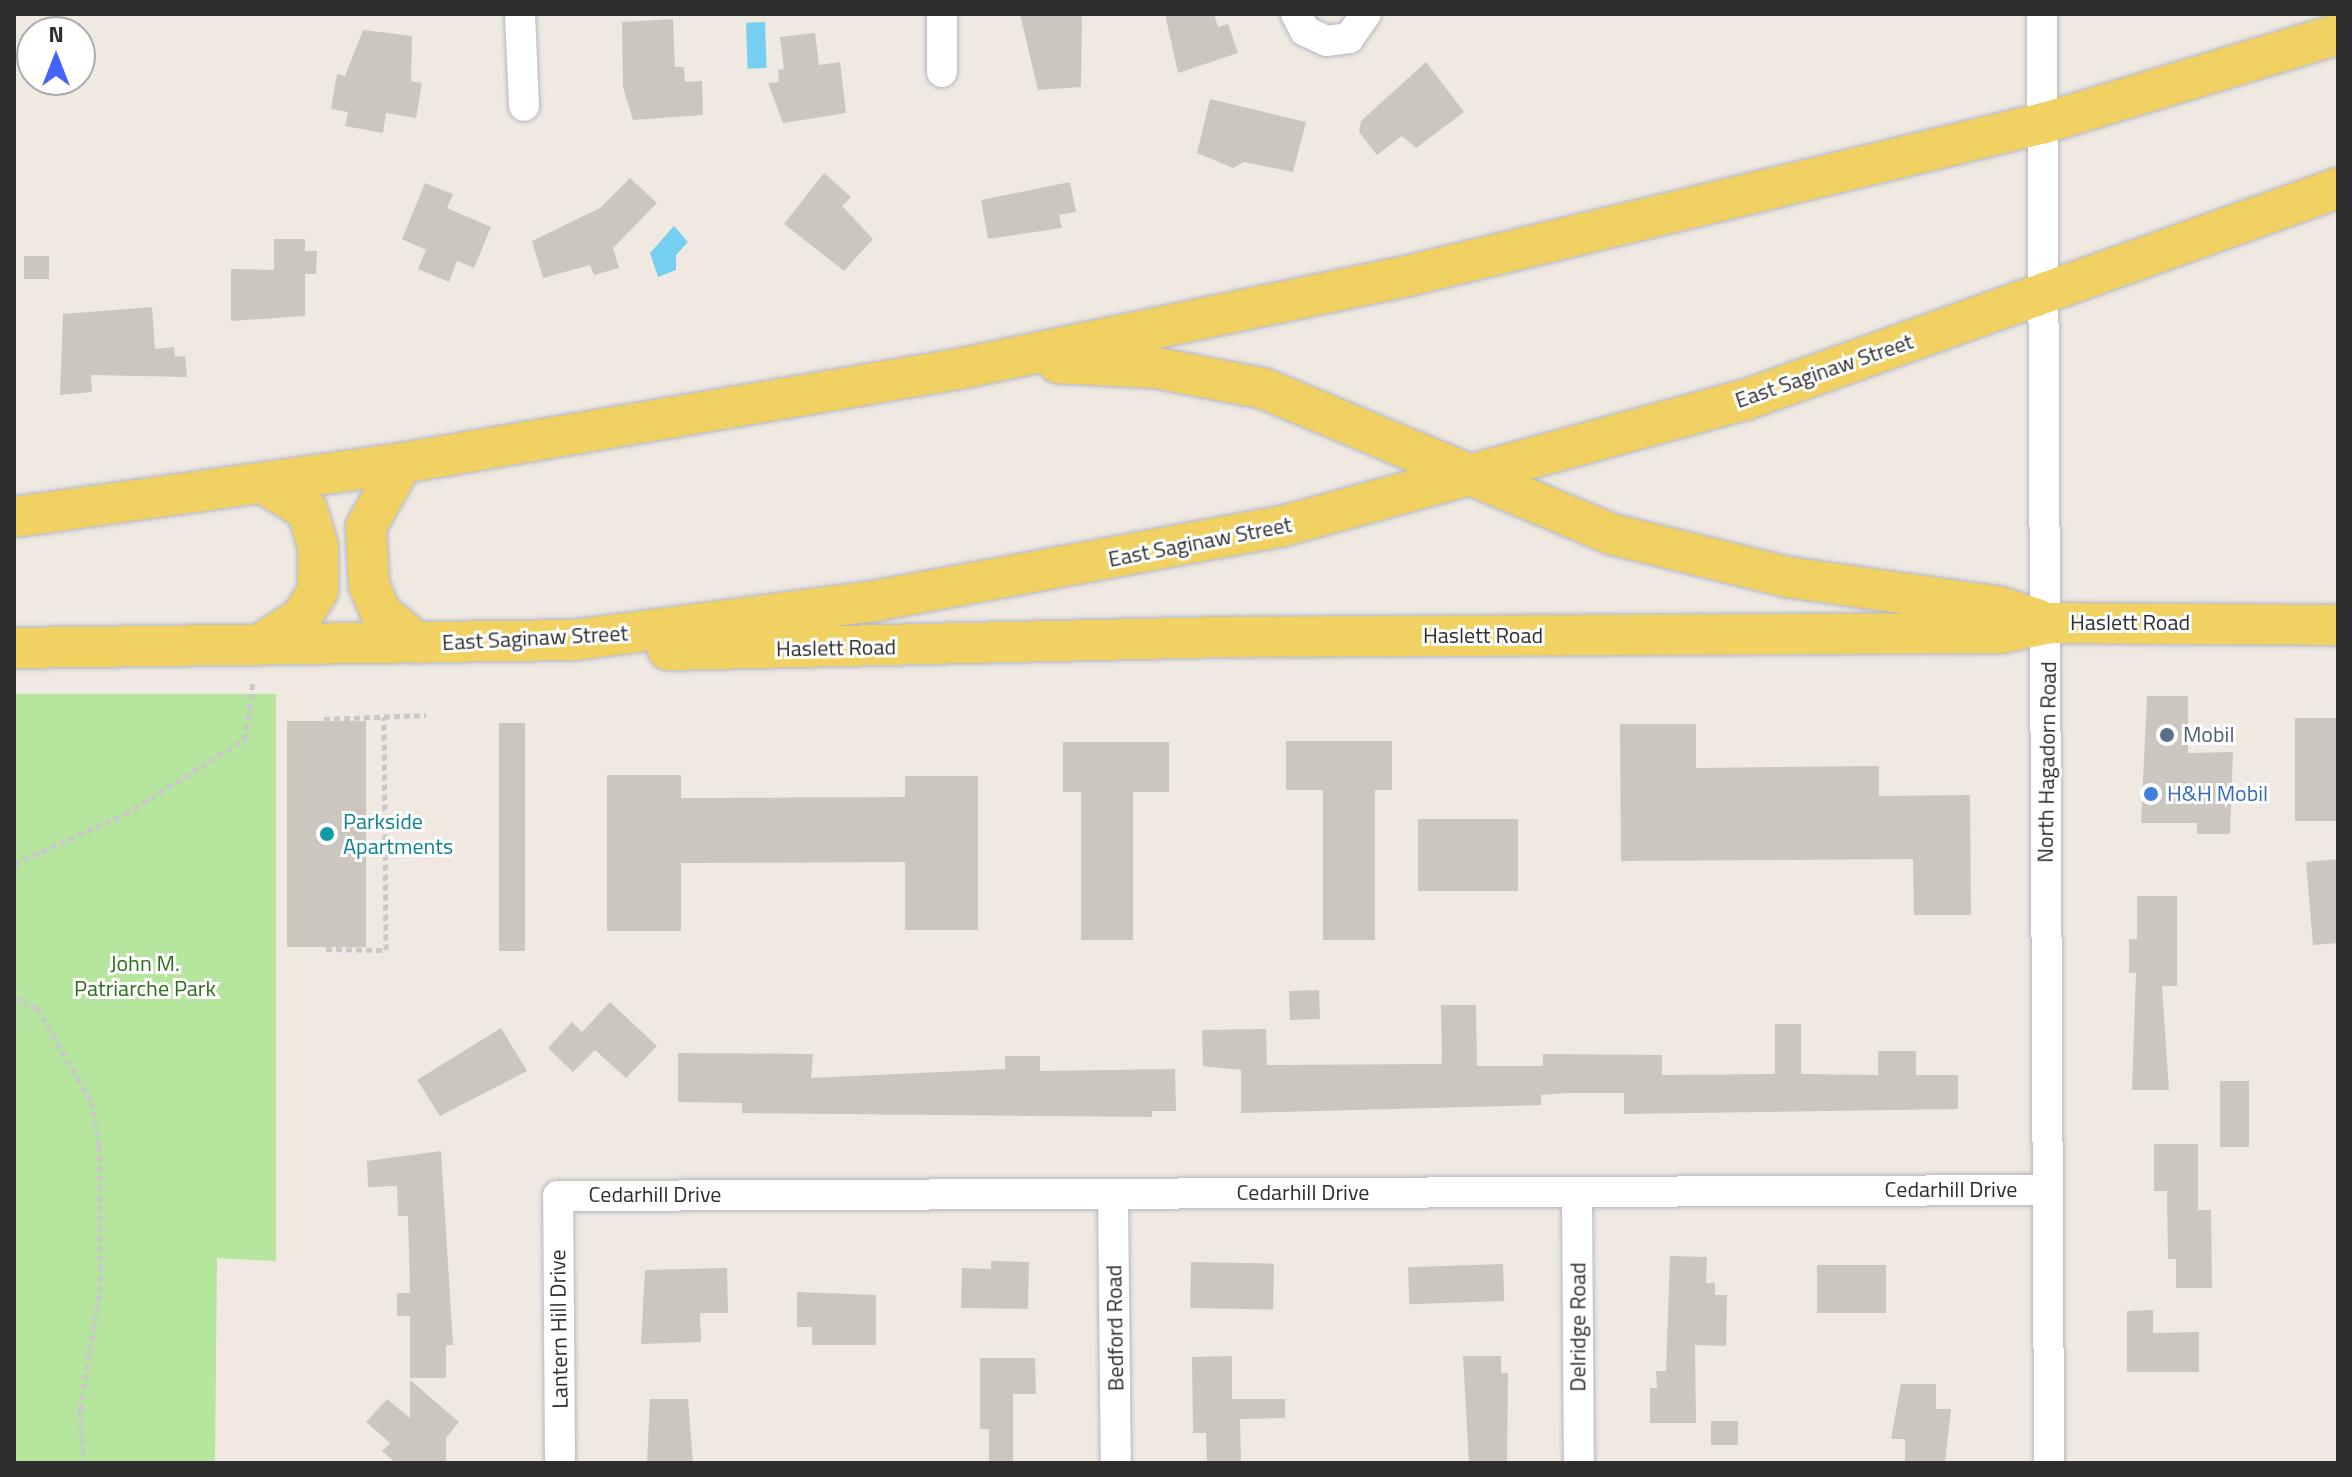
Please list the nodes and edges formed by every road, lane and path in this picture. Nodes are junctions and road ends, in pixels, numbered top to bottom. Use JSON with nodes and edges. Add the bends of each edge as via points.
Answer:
{"nodes":[{"id":1,"x":520,"y":14,"type":"edge"},
{"id":2,"x":942,"y":14,"type":"edge"},
{"id":3,"x":1296,"y":14,"type":"edge"},
{"id":4,"x":1366,"y":14,"type":"edge"},
{"id":5,"x":2042,"y":14,"type":"edge"},
{"id":6,"x":2338,"y":34,"type":"edge"},
{"id":7,"x":942,"y":72,"type":"dead end"},
{"id":8,"x":524,"y":106,"type":"dead end"},
{"id":9,"x":2044,"y":123,"type":"junction"},
{"id":10,"x":2338,"y":188,"type":"edge"},
{"id":11,"x":2044,"y":292,"type":"junction"},
{"id":12,"x":958,"y":369,"type":"junction"},
{"id":13,"x":402,"y":463,"type":"junction"},
{"id":14,"x":1472,"y":478,"type":"junction"},
{"id":15,"x":263,"y":483,"type":"junction"},
{"id":16,"x":14,"y":517,"type":"edge"},
{"id":17,"x":2050,"y":623,"type":"junction"},
{"id":18,"x":2338,"y":625,"type":"edge"},
{"id":19,"x":632,"y":633,"type":"junction"},
{"id":20,"x":418,"y":643,"type":"junction"},
{"id":21,"x":14,"y":648,"type":"edge"},
{"id":22,"x":256,"y":663,"type":"junction"},
{"id":23,"x":426,"y":715,"type":"dead end"},
{"id":24,"x":384,"y":717,"type":"junction"},
{"id":25,"x":324,"y":719,"type":"dead end"},
{"id":26,"x":14,"y":864,"type":"edge"},
{"id":27,"x":326,"y":949,"type":"dead end"},
{"id":28,"x":14,"y":998,"type":"edge"},
{"id":29,"x":2048,"y":1190,"type":"junction"},
{"id":30,"x":1577,"y":1192,"type":"junction"},
{"id":31,"x":1113,"y":1194,"type":"junction"},
{"id":32,"x":558,"y":1196,"type":"joint"},
{"id":33,"x":84,"y":1463,"type":"edge"},
{"id":34,"x":560,"y":1463,"type":"edge"},
{"id":35,"x":1116,"y":1463,"type":"edge"},
{"id":36,"x":1579,"y":1463,"type":"edge"},
{"id":37,"x":2049,"y":1463,"type":"edge"}],
"edges":[{"from":1,"to":8,"type":"street"},
{"from":2,"to":7,"type":"street"},
{"from":3,"to":4,"type":"street","via":[[1305,31],[1326,41],[1349,38]]},
{"from":5,"to":9,"type":"street","name":"North Hagadorn Road"},
{"from":6,"to":9,"type":"main road"},
{"from":9,"to":11,"type":"street","name":"North Hagadorn Road"},
{"from":9,"to":12,"type":"main road","via":[[1407,276]]},
{"from":10,"to":11,"type":"main road","name":"East Saginaw Street"},
{"from":11,"to":14,"type":"main road","name":"East Saginaw Street","via":[[1745,400]]},
{"from":11,"to":17,"type":"street","name":"North Hagadorn Road"},
{"from":12,"to":13,"type":"main road"},
{"from":12,"to":14,"type":"main road","via":[[1066,363],[1207,375],[1334,412]]},
{"from":13,"to":15,"type":"main road"},
{"from":13,"to":20,"type":"main road","via":[[366,527],[369,585],[381,613]]},
{"from":14,"to":17,"type":"main road","via":[[1611,534],[1728,564],[2000,607]]},
{"from":14,"to":19,"type":"main road","name":"East Saginaw Street","via":[[1283,526],[1077,566]]},
{"from":15,"to":16,"type":"main road"},
{"from":15,"to":22,"type":"main road","via":[[307,510],[318,546],[318,590],[302,617]]},
{"from":17,"to":18,"type":"main road","name":"Haslett Road"},
{"from":17,"to":19,"type":"main road","name":"Haslett Road","via":[[2001,633],[1224,637],[665,650]]},
{"from":17,"to":29,"type":"street","name":"North Hagadorn Road"},
{"from":19,"to":20,"type":"main road","name":"East Saginaw Street"},
{"from":20,"to":22,"type":"main road","name":"East Saginaw Street"},
{"from":21,"to":22,"type":"main road","name":"East Saginaw Street"},
{"from":22,"to":26,"type":"path","via":[[245,739],[125,814]]},
{"from":23,"to":24,"type":"path"},
{"from":24,"to":25,"type":"path"},
{"from":24,"to":27,"type":"path","via":[[386,950]]},
{"from":28,"to":33,"type":"path","via":[[37,1008],[91,1101],[99,1145],[104,1222],[80,1409]]},
{"from":29,"to":30,"type":"street","name":"Cedarhill Drive"},
{"from":29,"to":37,"type":"street","name":"North Hagadorn Road"},
{"from":30,"to":31,"type":"street","name":"Cedarhill Drive"},
{"from":30,"to":36,"type":"street","name":"Delridge Road"},
{"from":31,"to":32,"type":"street","name":"Cedarhill Drive"},
{"from":31,"to":35,"type":"street","name":"Bedford Road"},
{"from":32,"to":34,"type":"street","name":"Lantern Hill Drive"}]}
